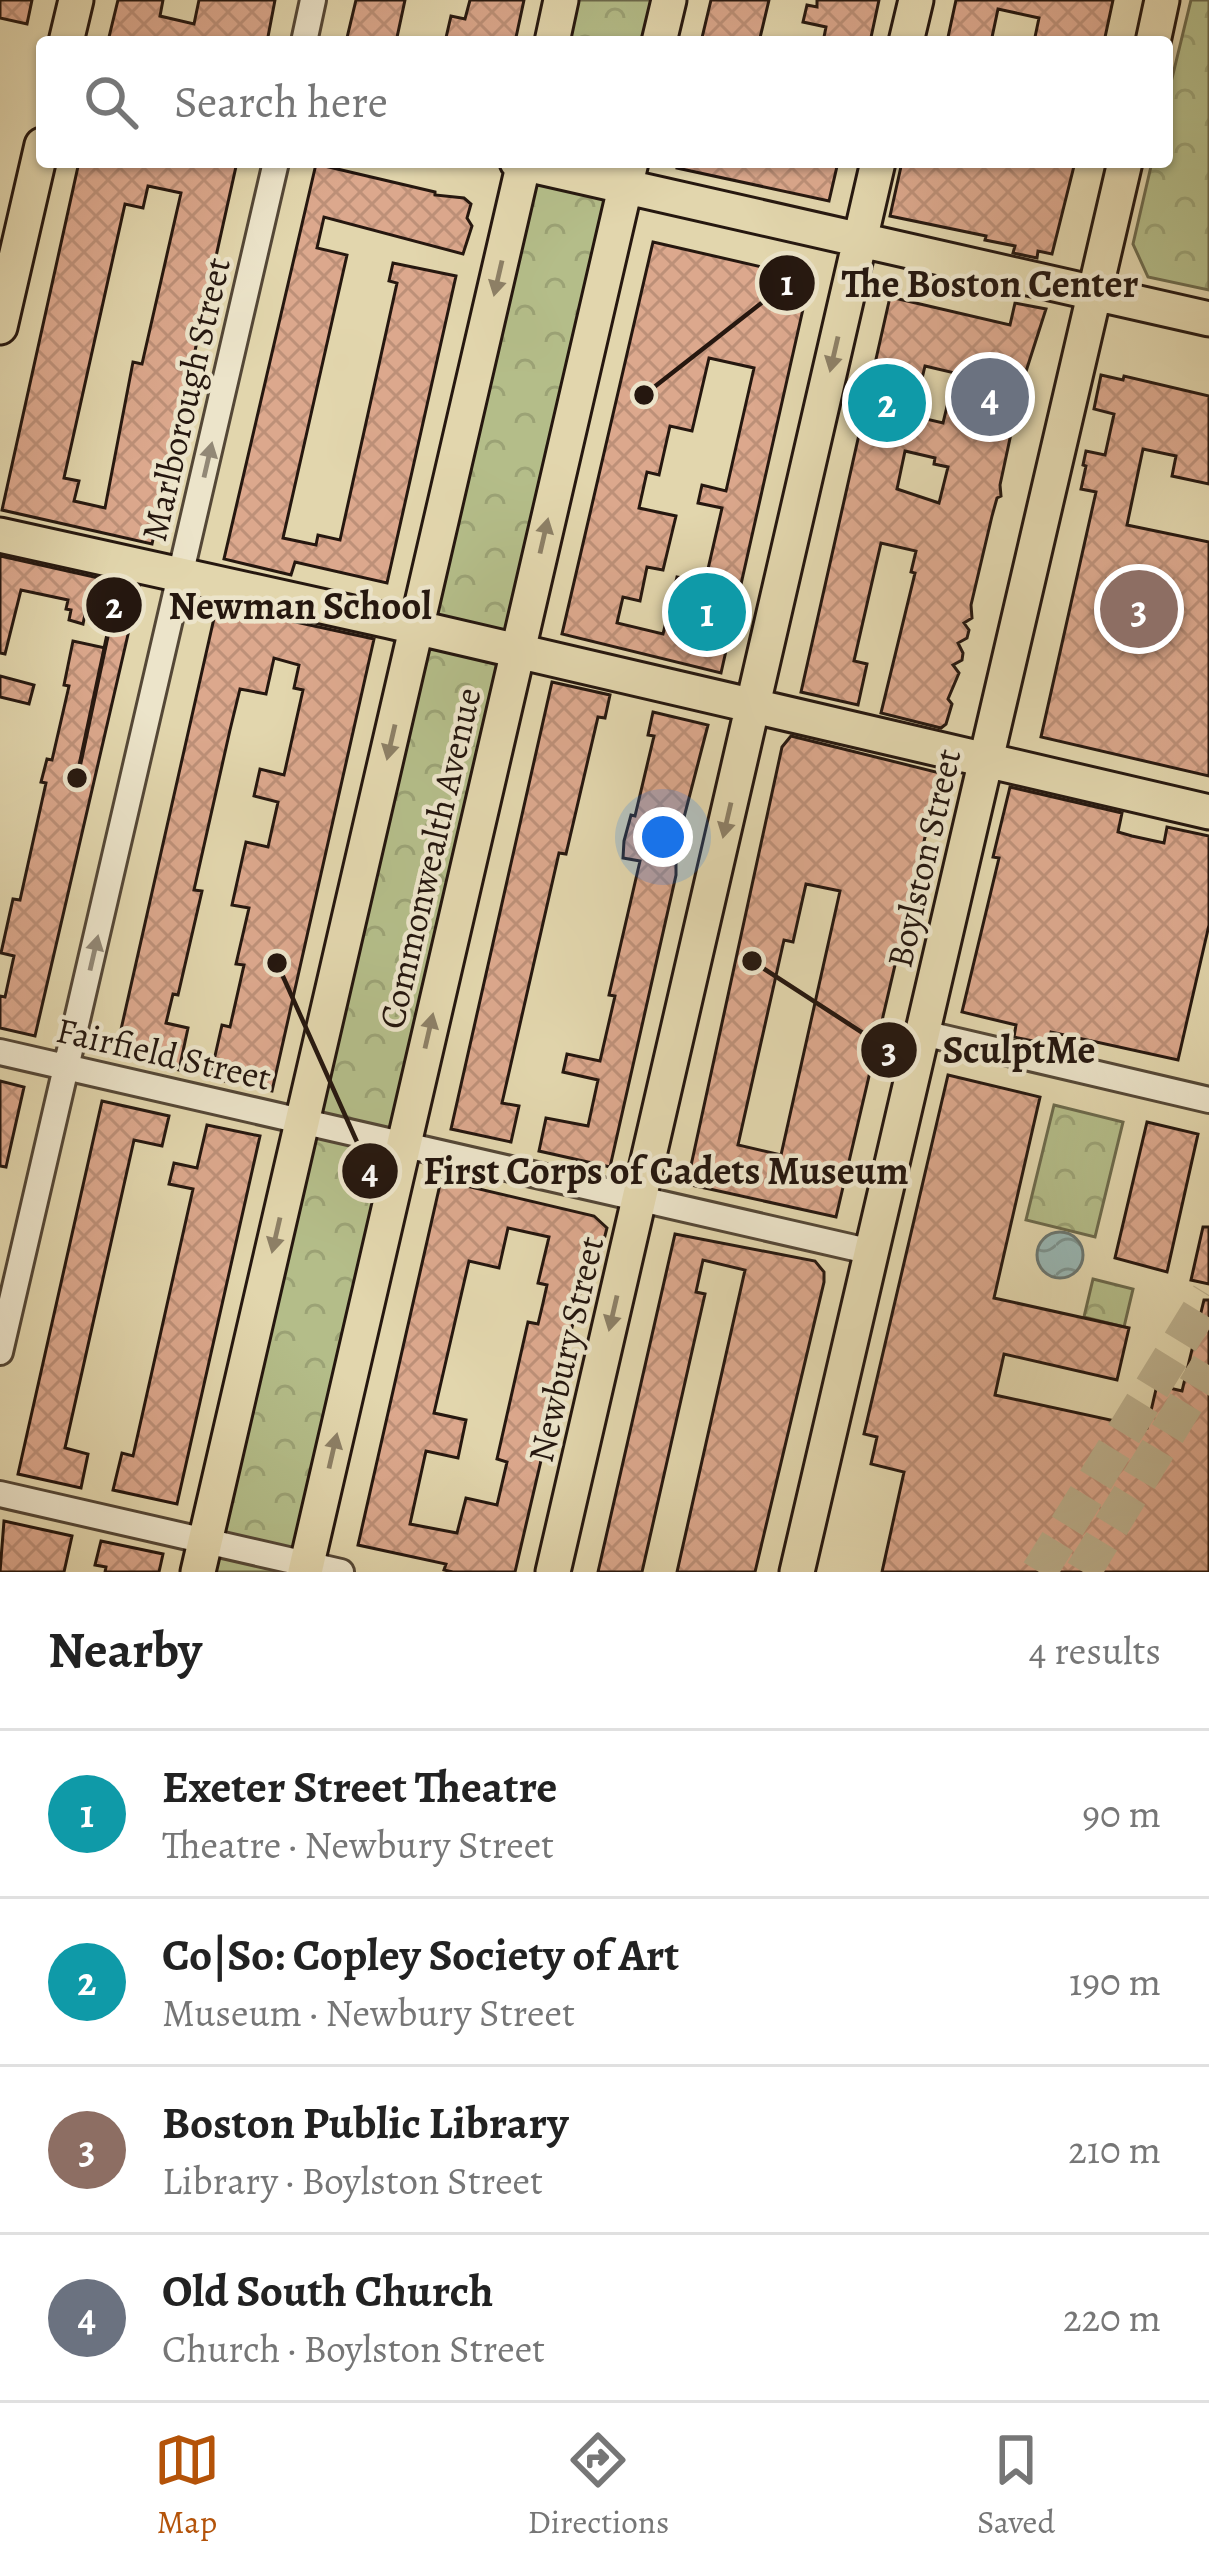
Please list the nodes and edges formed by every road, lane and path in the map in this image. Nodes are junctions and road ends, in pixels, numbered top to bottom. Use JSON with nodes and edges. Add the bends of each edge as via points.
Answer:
{"nodes":[{"id":1,"x":76,"y":0,"type":"edge"},
{"id":2,"x":313,"y":0,"type":"edge"},
{"id":3,"x":561,"y":0,"type":"edge"},
{"id":4,"x":669,"y":0,"type":"edge"},
{"id":5,"x":916,"y":0,"type":"edge"},
{"id":6,"x":1162,"y":0,"type":"edge"},
{"id":7,"x":67,"y":36,"type":"edge"},
{"id":8,"x":305,"y":36,"type":"edge"},
{"id":9,"x":553,"y":36,"type":"edge"},
{"id":10,"x":660,"y":36,"type":"edge"},
{"id":11,"x":908,"y":36,"type":"edge"},
{"id":12,"x":1154,"y":36,"type":"edge"},
{"id":13,"x":37,"y":168,"type":"edge"},
{"id":14,"x":275,"y":168,"type":"edge"},
{"id":15,"x":521,"y":168,"type":"edge"},
{"id":16,"x":571,"y":168,"type":"edge"},
{"id":17,"x":877,"y":168,"type":"edge"},
{"id":18,"x":1124,"y":168,"type":"edge"},
{"id":19,"x":628,"y":175,"type":"edge"},
{"id":20,"x":860,"y":240,"type":"junction"},
{"id":21,"x":1095,"y":295,"type":"junction"},
{"id":22,"x":1209,"y":319,"type":"edge"},
{"id":23,"x":0,"y":327,"type":"edge"},
{"id":24,"x":0,"y":535,"type":"edge"},
{"id":25,"x":182,"y":574,"type":"junction"},
{"id":26,"x":417,"y":628,"type":"junction"},
{"id":27,"x":517,"y":650,"type":"junction"},
{"id":28,"x":754,"y":706,"type":"junction"},
{"id":29,"x":986,"y":759,"type":"junction"},
{"id":30,"x":1209,"y":812,"type":"edge"},
{"id":31,"x":923,"y":1033,"type":"junction"},
{"id":32,"x":0,"y":1052,"type":"edge"},
{"id":33,"x":68,"y":1067,"type":"junction"},
{"id":34,"x":1209,"y":1100,"type":"edge"},
{"id":35,"x":303,"y":1121,"type":"junction"},
{"id":36,"x":403,"y":1145,"type":"junction"},
{"id":37,"x":640,"y":1199,"type":"junction"},
{"id":38,"x":872,"y":1252,"type":"junction"},
{"id":39,"x":0,"y":1352,"type":"edge"},
{"id":40,"x":0,"y":1494,"type":"edge"},
{"id":41,"x":201,"y":1557,"type":"edge"},
{"id":42,"x":306,"y":1568,"type":"edge"},
{"id":43,"x":341,"y":1572,"type":"edge"},
{"id":44,"x":553,"y":1572,"type":"edge"},
{"id":45,"x":797,"y":1572,"type":"edge"}],
"edges":[{"from":1,"to":7,"type":"main road"},
{"from":2,"to":8,"type":"street"},
{"from":3,"to":9,"type":"main road"},
{"from":4,"to":10,"type":"main road"},
{"from":5,"to":11,"type":"main road"},
{"from":6,"to":12,"type":"main road"},
{"from":13,"to":23,"type":"main road"},
{"from":25,"to":14,"type":"street","name":"Marlborough Street","one_way":true},
{"from":15,"to":26,"type":"main road","name":"Commonwealth Avenue","one_way":true},
{"from":16,"to":19,"type":"main road"},
{"from":17,"to":20,"type":"main road","name":"Newbury Street"},
{"from":18,"to":21,"type":"main road","name":"Boylston Street"},
{"from":19,"to":20,"type":"main road"},
{"from":27,"to":19,"type":"main road","name":"Commonwealth Avenue","one_way":true},
{"from":20,"to":21,"type":"main road"},
{"from":20,"to":28,"type":"main road","name":"Newbury Street","one_way":true},
{"from":21,"to":22,"type":"main road"},
{"from":21,"to":29,"type":"main road","name":"Boylston Street"},
{"from":24,"to":25,"type":"main road"},
{"from":25,"to":26,"type":"main road"},
{"from":33,"to":25,"type":"street","name":"Marlborough Street","one_way":true},
{"from":26,"to":27,"type":"main road"},
{"from":26,"to":35,"type":"main road","name":"Commonwealth Avenue","one_way":true},
{"from":27,"to":28,"type":"main road"},
{"from":36,"to":27,"type":"main road","name":"Commonwealth Avenue","one_way":true},
{"from":28,"to":29,"type":"main road"},
{"from":28,"to":37,"type":"main road","name":"Newbury Street","one_way":true},
{"from":29,"to":30,"type":"main road"},
{"from":29,"to":31,"type":"main road","name":"Boylston Street"},
{"from":31,"to":34,"type":"street"},
{"from":31,"to":38,"type":"main road","name":"Boylston Street"},
{"from":32,"to":33,"type":"street","name":"Fairfield Street"},
{"from":33,"to":35,"type":"street","name":"Fairfield Street"},
{"from":33,"to":39,"type":"street","name":"Marlborough Street"},
{"from":35,"to":36,"type":"street","name":"Fairfield Street"},
{"from":35,"to":41,"type":"main road","name":"Commonwealth Avenue","one_way":true},
{"from":36,"to":37,"type":"street","name":"Fairfield Street"},
{"from":42,"to":36,"type":"main road","name":"Commonwealth Avenue","one_way":true},
{"from":37,"to":38,"type":"street","name":"Fairfield Street"},
{"from":37,"to":44,"type":"main road","name":"Newbury Street","one_way":true},
{"from":38,"to":45,"type":"main road","name":"Boylston Street"},
{"from":40,"to":41,"type":"street"},
{"from":41,"to":42,"type":"street"},
{"from":42,"to":43,"type":"street"}]}
